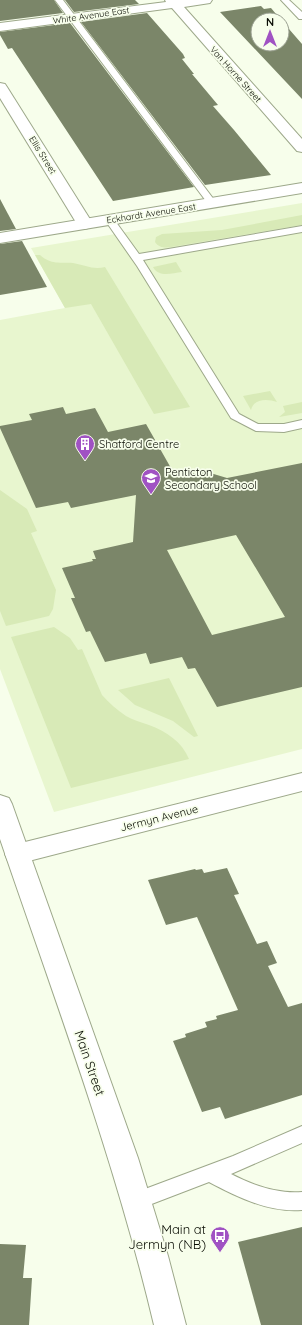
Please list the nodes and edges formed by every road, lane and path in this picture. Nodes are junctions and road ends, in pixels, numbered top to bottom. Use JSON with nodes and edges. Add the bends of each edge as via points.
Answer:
{"nodes":[{"id":1,"x":59,"y":0,"type":"edge"},
{"id":2,"x":206,"y":0,"type":"edge"},
{"id":3,"x":284,"y":0,"type":"edge"},
{"id":4,"x":173,"y":2,"type":"edge"},
{"id":5,"x":302,"y":17,"type":"edge"},
{"id":6,"x":72,"y":18,"type":"junction"},
{"id":7,"x":0,"y":27,"type":"edge"},
{"id":8,"x":0,"y":87,"type":"edge"},
{"id":9,"x":302,"y":148,"type":"edge"},
{"id":10,"x":302,"y":188,"type":"edge"},
{"id":11,"x":212,"y":203,"type":"junction"},
{"id":12,"x":110,"y":220,"type":"junction"},
{"id":13,"x":85,"y":224,"type":"junction"},
{"id":14,"x":302,"y":229,"type":"edge"},
{"id":15,"x":0,"y":238,"type":"edge"},
{"id":16,"x":136,"y":258,"type":"junction"},
{"id":17,"x":302,"y":424,"type":"edge"},
{"id":18,"x":302,"y":782,"type":"edge"},
{"id":19,"x":0,"y":804,"type":"edge"},
{"id":20,"x":17,"y":854,"type":"junction"},
{"id":21,"x":302,"y":1134,"type":"edge"},
{"id":22,"x":211,"y":1173,"type":"junction"},
{"id":23,"x":136,"y":1201,"type":"junction"},
{"id":24,"x":302,"y":1201,"type":"edge"},
{"id":25,"x":170,"y":1325,"type":"edge"}],
"edges":[{"from":1,"to":6,"type":"lane"},
{"from":2,"to":4,"type":"street","name":"White Avenue East"},
{"from":3,"to":5,"type":"lane"},
{"from":4,"to":6,"type":"street","name":"White Avenue East"},
{"from":4,"to":9,"type":"street","name":"Van Horne Street"},
{"from":6,"to":7,"type":"street","name":"White Avenue East"},
{"from":6,"to":11,"type":"lane"},
{"from":8,"to":13,"type":"street","name":"Ellis Street"},
{"from":10,"to":11,"type":"street","name":"Eckhardt Avenue East"},
{"from":11,"to":12,"type":"street","name":"Eckhardt Avenue East"},
{"from":12,"to":13,"type":"street","name":"Eckhardt Avenue East"},
{"from":12,"to":16,"type":"lane"},
{"from":13,"to":15,"type":"street","name":"Eckhardt Avenue East"},
{"from":14,"to":16,"type":"lane"},
{"from":16,"to":17,"type":"lane","via":[[235,416],[256,427],[284,428]]},
{"from":18,"to":20,"type":"street","name":"Jermyn Avenue"},
{"from":19,"to":20,"type":"street","name":"Main Street"},
{"from":20,"to":23,"type":"street","name":"Main Street"},
{"from":21,"to":22,"type":"lane"},
{"from":22,"to":23,"type":"lane"},
{"from":22,"to":24,"type":"lane","via":[[247,1192],[291,1202]]},
{"from":23,"to":25,"type":"street","name":"Main Street"}]}
